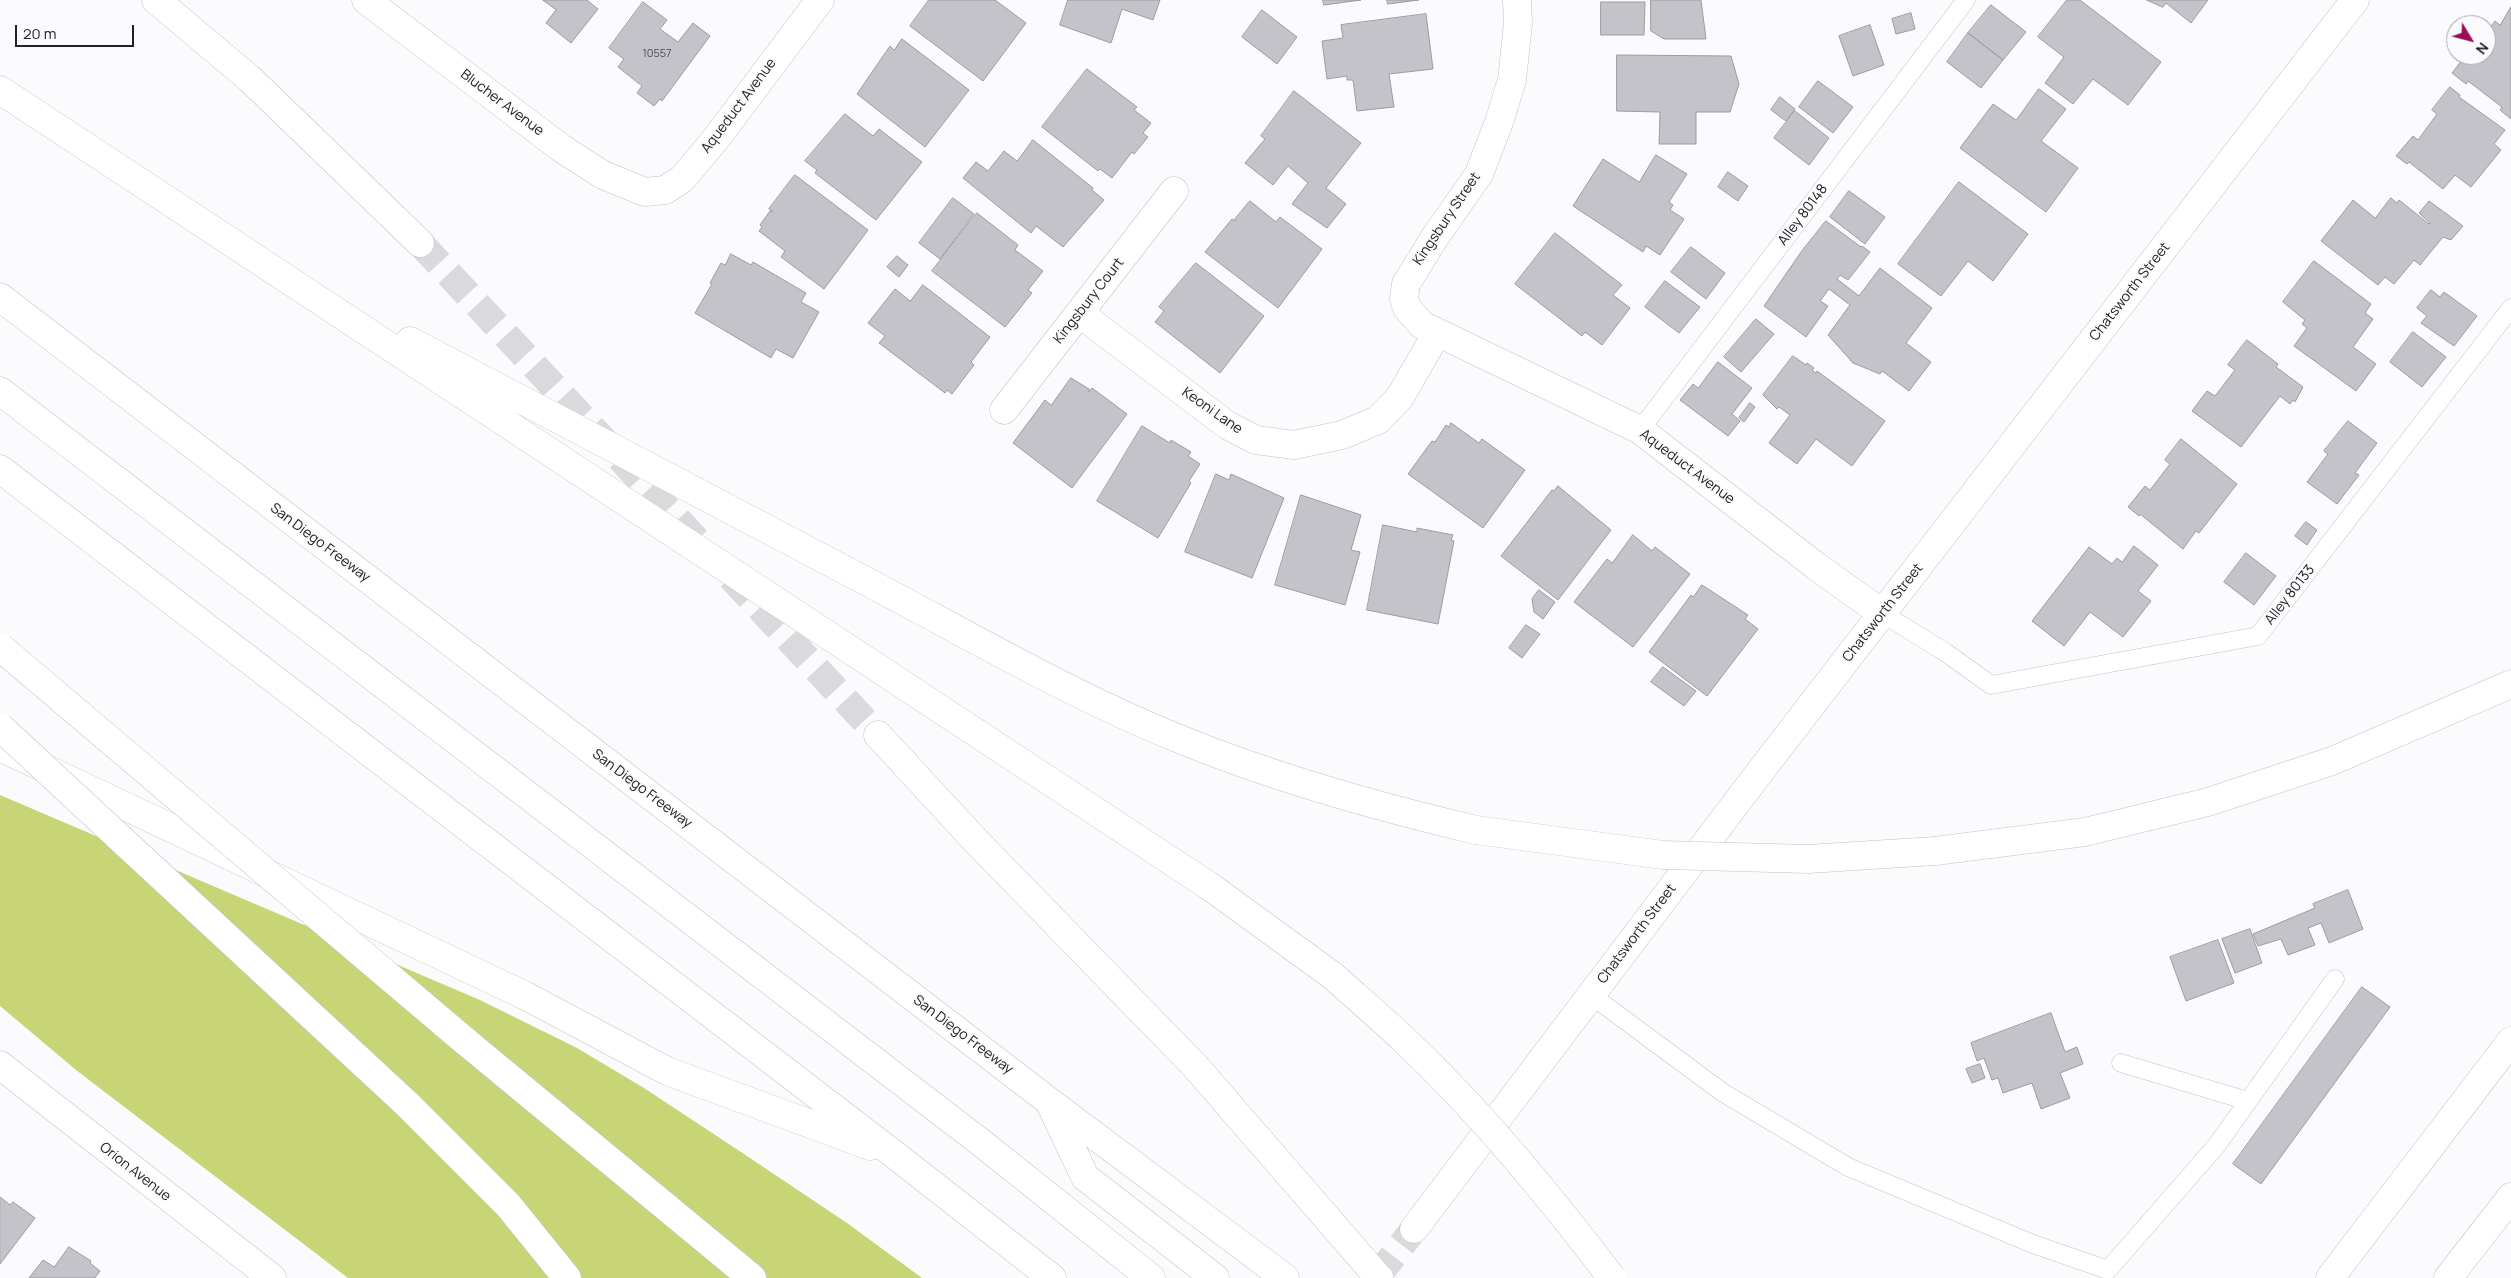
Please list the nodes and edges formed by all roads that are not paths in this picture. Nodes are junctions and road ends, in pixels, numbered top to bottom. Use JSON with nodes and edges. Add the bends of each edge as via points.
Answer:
{"nodes":[{"id":1,"x":156,"y":0,"type":"edge"},
{"id":2,"x":366,"y":0,"type":"edge"},
{"id":3,"x":820,"y":0,"type":"edge"},
{"id":4,"x":1966,"y":0,"type":"edge"},
{"id":5,"x":2355,"y":0,"type":"edge"},
{"id":6,"x":1517,"y":12,"type":"edge"},
{"id":7,"x":0,"y":90,"type":"edge"},
{"id":8,"x":1174,"y":191,"type":"dead end"},
{"id":9,"x":645,"y":192,"type":"joint"},
{"id":10,"x":420,"y":244,"type":"tunnel mouth"},
{"id":11,"x":265,"y":265,"type":"junction"},
{"id":12,"x":0,"y":297,"type":"edge"},
{"id":13,"x":1404,"y":299,"type":"joint"},
{"id":14,"x":2511,"y":308,"type":"edge"},
{"id":15,"x":1079,"y":313,"type":"junction"},
{"id":16,"x":1437,"y":333,"type":"junction"},
{"id":17,"x":0,"y":391,"type":"edge"},
{"id":18,"x":1004,"y":410,"type":"dead end"},
{"id":19,"x":1640,"y":430,"type":"junction"},
{"id":20,"x":0,"y":468,"type":"edge"},
{"id":21,"x":1883,"y":614,"type":"junction"},
{"id":22,"x":0,"y":647,"type":"edge"},
{"id":23,"x":2511,"y":684,"type":"edge"},
{"id":24,"x":0,"y":727,"type":"edge"},
{"id":25,"x":878,"y":735,"type":"tunnel mouth"},
{"id":26,"x":0,"y":747,"type":"edge"},
{"id":27,"x":2335,"y":979,"type":"dead end"},
{"id":28,"x":1591,"y":995,"type":"junction"},
{"id":29,"x":2511,"y":1041,"type":"edge"},
{"id":30,"x":2121,"y":1063,"type":"dead end"},
{"id":31,"x":0,"y":1065,"type":"edge"},
{"id":32,"x":2248,"y":1101,"type":"junction"},
{"id":33,"x":1050,"y":1102,"type":"junction"},
{"id":34,"x":895,"y":1155,"type":"junction"},
{"id":35,"x":2511,"y":1197,"type":"edge"},
{"id":36,"x":1414,"y":1228,"type":"tunnel mouth"},
{"id":37,"x":1146,"y":1274,"type":"edge"},
{"id":38,"x":2105,"y":1274,"type":"edge"},
{"id":39,"x":272,"y":1278,"type":"edge"},
{"id":40,"x":567,"y":1278,"type":"edge"},
{"id":41,"x":752,"y":1278,"type":"edge"},
{"id":42,"x":1052,"y":1278,"type":"edge"},
{"id":43,"x":1215,"y":1278,"type":"edge"},
{"id":44,"x":1285,"y":1278,"type":"edge"},
{"id":45,"x":1379,"y":1278,"type":"edge"},
{"id":46,"x":1612,"y":1278,"type":"edge"},
{"id":47,"x":2330,"y":1278,"type":"edge"},
{"id":48,"x":2448,"y":1278,"type":"edge"}],
"edges":[{"from":1,"to":10,"type":"main road","via":[[250,79]]},
{"from":2,"to":9,"type":"main road","name":"Blucher Avenue","via":[[561,148],[603,175]]},
{"from":3,"to":9,"type":"main road","name":"Aqueduct Avenue","via":[[682,179],[665,190]]},
{"from":4,"to":19,"type":"lane","name":"Alley 80148"},
{"from":5,"to":21,"type":"main road","name":"Chatsworth Street"},
{"from":6,"to":13,"type":"main road","name":"Kingsbury Street","via":[[1512,80],[1479,174],[1413,270],[1406,284]]},
{"from":7,"to":11,"type":"main road"},
{"from":8,"to":15,"type":"main road","name":"Kingsbury Court"},
{"from":11,"to":23,"type":"main road","bridge":true,"via":[[931,615],[1057,685],[1176,738],[1280,777],[1476,830],[1663,855],[1808,859],[1935,851],[2085,832],[2208,802],[2332,761]]},
{"from":11,"to":46,"type":"main road","bridge":true,"via":[[1212,888],[1333,976],[1402,1038],[1504,1144],[1554,1202]]},
{"from":12,"to":33,"type":"main road","name":"San Diego Freeway"},
{"from":13,"to":16,"type":"main road","name":"Aqueduct Avenue","via":[[1406,308],[1416,321]]},
{"from":14,"to":21,"type":"lane","name":"Alley 80133","via":[[2258,636],[1990,685],[1945,652]]},
{"from":15,"to":16,"type":"main road","name":"Keoni Lane","via":[[1227,424],[1256,440],[1294,446],[1342,435],[1378,420],[1400,397]]},
{"from":15,"to":18,"type":"main road","name":"Kingsbury Court"},
{"from":16,"to":19,"type":"main road","name":"Aqueduct Avenue"},
{"from":17,"to":37,"type":"main road","via":[[948,1117]]},
{"from":19,"to":21,"type":"main road","name":"Aqueduct Avenue"},
{"from":20,"to":34,"type":"main road"},
{"from":21,"to":28,"type":"main road","name":"Chatsworth Street"},
{"from":22,"to":41,"type":"main road","bridge":true,"via":[[457,1034]]},
{"from":24,"to":40,"type":"main road","bridge":true,"via":[[408,1105],[508,1205]]},
{"from":25,"to":45,"type":"main road","bridge":true,"via":[[975,840],[1195,1066]]},
{"from":26,"to":34,"type":"main road","via":[[526,996],[667,1071]]},
{"from":27,"to":32,"type":"lane"},
{"from":28,"to":36,"type":"main road","name":"Chatsworth Street"},
{"from":28,"to":38,"type":"lane","via":[[1722,1092],[1848,1167]]},
{"from":29,"to":47,"type":"main road"},
{"from":30,"to":32,"type":"lane"},
{"from":31,"to":39,"type":"main road","name":"Orion Avenue"},
{"from":32,"to":38,"type":"lane","via":[[2217,1145]]},
{"from":33,"to":43,"type":"main road","via":[[1085,1177]]},
{"from":33,"to":44,"type":"main road","name":"San Diego Freeway"},
{"from":34,"to":42,"type":"main road"},
{"from":35,"to":48,"type":"main road"}]}
